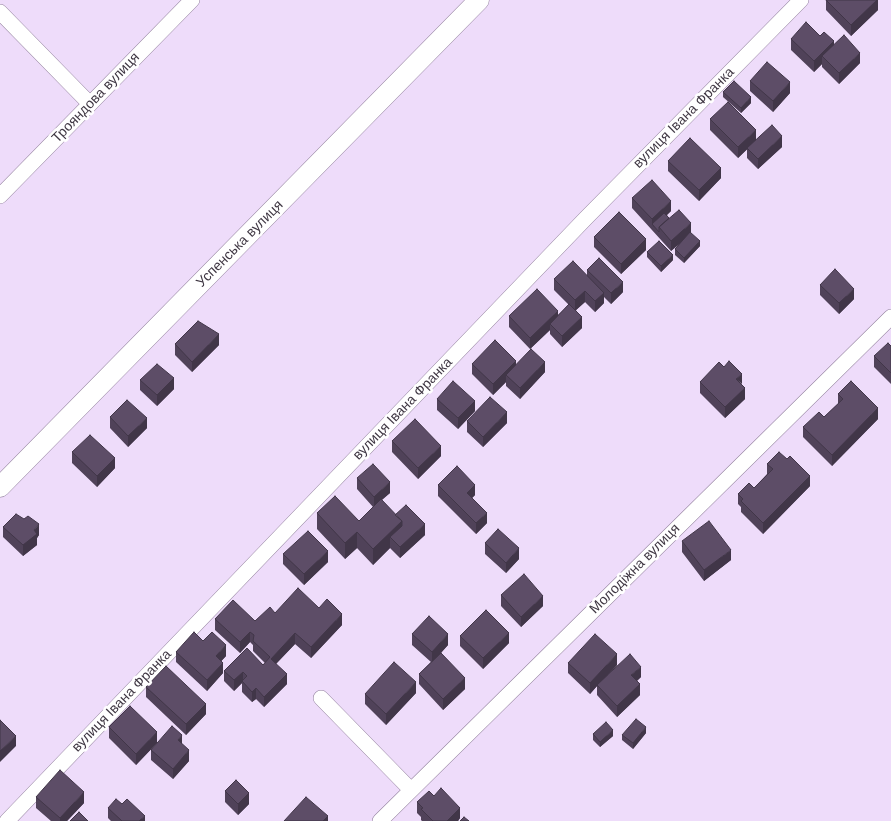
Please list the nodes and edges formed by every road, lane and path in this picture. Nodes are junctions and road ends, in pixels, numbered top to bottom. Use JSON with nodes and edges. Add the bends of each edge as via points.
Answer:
{"nodes":[{"id":1,"x":192,"y":0,"type":"edge"},
{"id":2,"x":479,"y":0,"type":"edge"},
{"id":3,"x":801,"y":0,"type":"edge"},
{"id":4,"x":0,"y":12,"type":"edge"},
{"id":5,"x":90,"y":104,"type":"junction"},
{"id":6,"x":0,"y":196,"type":"edge"},
{"id":7,"x":891,"y":317,"type":"edge"},
{"id":8,"x":0,"y":488,"type":"edge"},
{"id":9,"x":321,"y":698,"type":"dead end"},
{"id":10,"x":411,"y":790,"type":"junction"},
{"id":11,"x":0,"y":815,"type":"edge"},
{"id":12,"x":7,"y":821,"type":"edge"},
{"id":13,"x":380,"y":821,"type":"edge"}],
"edges":[{"from":1,"to":5,"type":"street","name":"Трояндова вулиця"},
{"from":2,"to":8,"type":"street","name":"Успенська вулиця"},
{"from":3,"to":12,"type":"street","name":"вулиця Івана Франка","via":[[585,219]]},
{"from":4,"to":5,"type":"street"},
{"from":5,"to":6,"type":"street","name":"Трояндова вулиця"},
{"from":7,"to":10,"type":"street","name":"Молодіжна вулиця"},
{"from":9,"to":10,"type":"street"},
{"from":10,"to":13,"type":"street","name":"Молодіжна вулиця"},
{"from":11,"to":12,"type":"street"}]}
